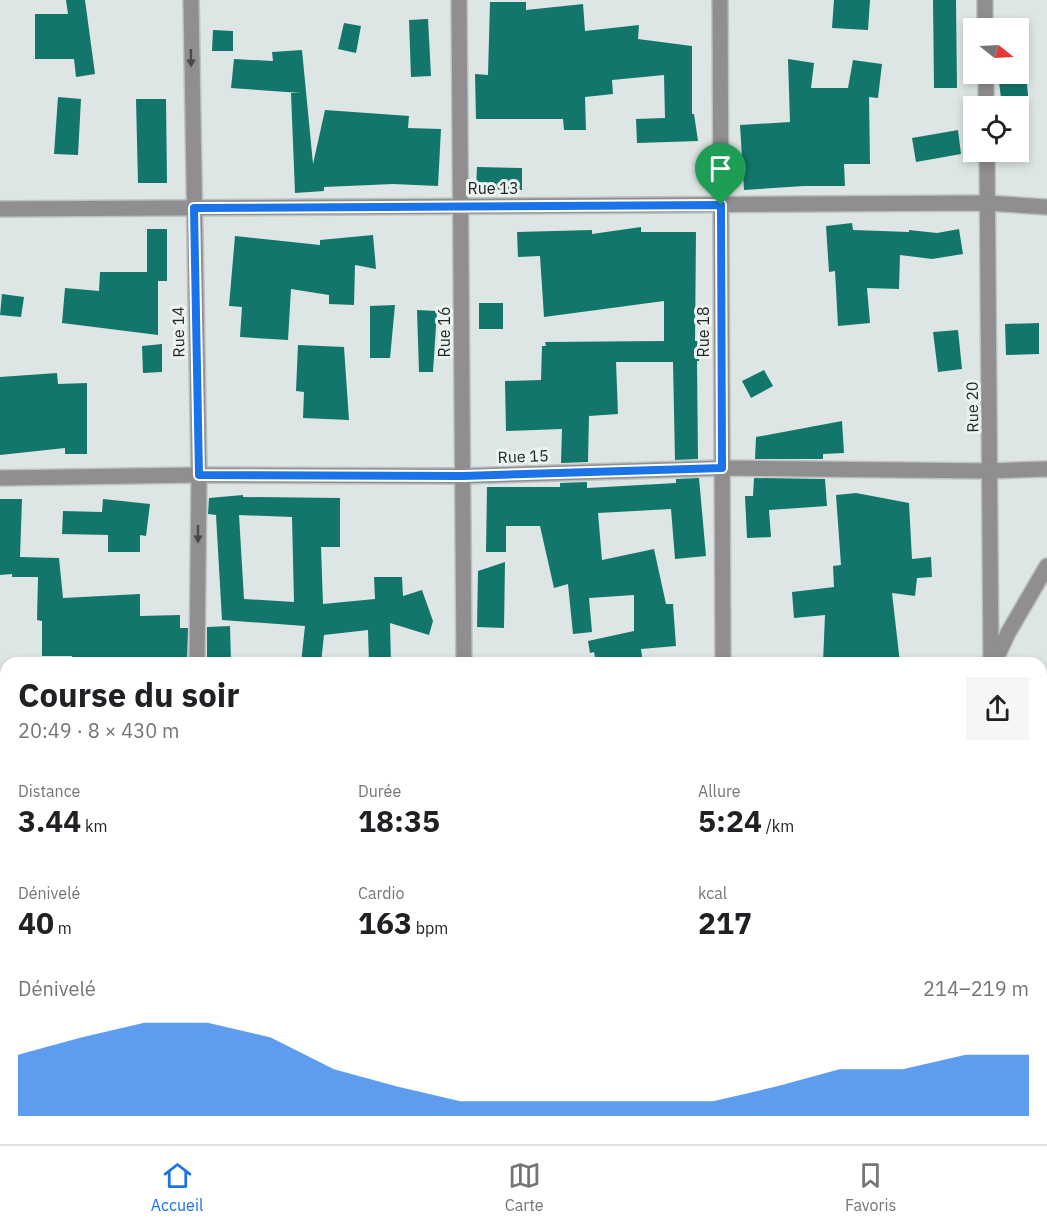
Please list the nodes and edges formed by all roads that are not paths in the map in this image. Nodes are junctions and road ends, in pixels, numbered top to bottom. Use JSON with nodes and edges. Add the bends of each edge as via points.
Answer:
{"nodes":[{"id":1,"x":191,"y":0,"type":"edge"},
{"id":2,"x":459,"y":0,"type":"edge"},
{"id":3,"x":720,"y":0,"type":"edge"},
{"id":4,"x":985,"y":0,"type":"edge"},
{"id":5,"x":985,"y":18,"type":"edge"},
{"id":6,"x":987,"y":162,"type":"edge"},
{"id":7,"x":987,"y":203,"type":"junction"},
{"id":8,"x":721,"y":205,"type":"junction"},
{"id":9,"x":461,"y":206,"type":"junction"},
{"id":10,"x":1047,"y":207,"type":"edge"},
{"id":11,"x":194,"y":208,"type":"junction"},
{"id":12,"x":0,"y":209,"type":"edge"},
{"id":13,"x":722,"y":468,"type":"junction"},
{"id":14,"x":1047,"y":469,"type":"edge"},
{"id":15,"x":990,"y":471,"type":"junction"},
{"id":16,"x":199,"y":475,"type":"junction"},
{"id":17,"x":463,"y":476,"type":"junction"},
{"id":18,"x":0,"y":478,"type":"edge"},
{"id":19,"x":1047,"y":566,"type":"edge"},
{"id":20,"x":197,"y":657,"type":"edge"},
{"id":21,"x":464,"y":657,"type":"edge"},
{"id":22,"x":723,"y":657,"type":"edge"},
{"id":23,"x":993,"y":657,"type":"edge"},
{"id":24,"x":996,"y":657,"type":"edge"}],
"edges":[{"from":1,"to":11,"type":"street","name":"Rue 14","one_way":true},
{"from":2,"to":9,"type":"street","name":"Rue 16"},
{"from":3,"to":8,"type":"street","name":"Rue 18"},
{"from":4,"to":5,"type":"street"},
{"from":6,"to":7,"type":"street","name":"Rue 20"},
{"from":7,"to":8,"type":"street","name":"Rue 13"},
{"from":7,"to":10,"type":"street","name":"Rue 13"},
{"from":7,"to":15,"type":"street","name":"Rue 20"},
{"from":8,"to":9,"type":"street","name":"Rue 13"},
{"from":8,"to":13,"type":"street","name":"Rue 18"},
{"from":9,"to":11,"type":"street","name":"Rue 13"},
{"from":9,"to":17,"type":"street","name":"Rue 16"},
{"from":11,"to":12,"type":"street","name":"Rue 13"},
{"from":11,"to":16,"type":"street","name":"Rue 14"},
{"from":13,"to":15,"type":"street","name":"Rue 15"},
{"from":13,"to":17,"type":"street","name":"Rue 15"},
{"from":13,"to":22,"type":"street","name":"Rue 18"},
{"from":14,"to":15,"type":"street","name":"Rue 15"},
{"from":15,"to":23,"type":"street","name":"Rue 20"},
{"from":16,"to":17,"type":"street","name":"Rue 15"},
{"from":16,"to":18,"type":"street","name":"Rue 15"},
{"from":16,"to":20,"type":"street","name":"Rue 14","one_way":true},
{"from":17,"to":21,"type":"street","name":"Rue 16"},
{"from":19,"to":24,"type":"street"}]}
